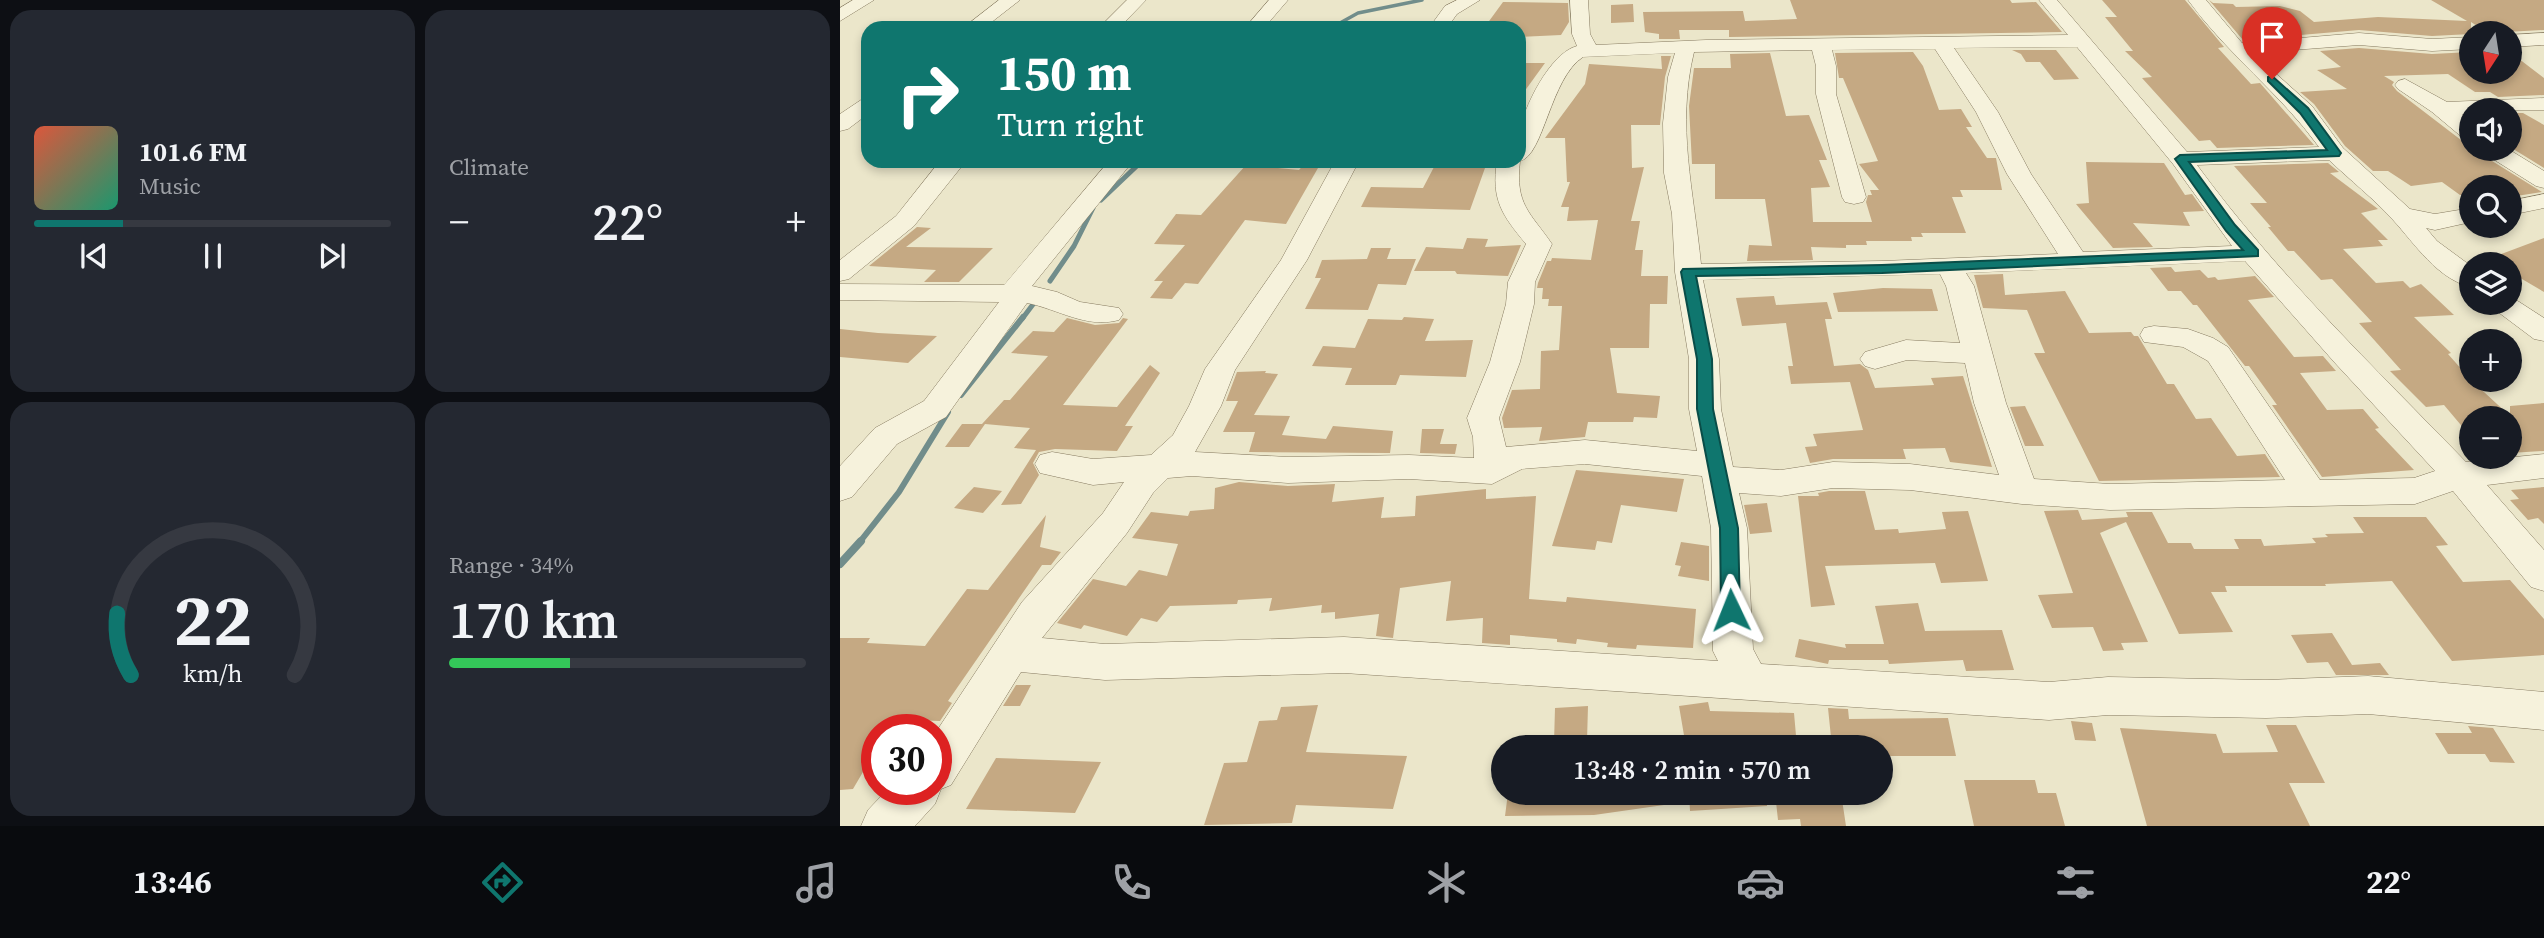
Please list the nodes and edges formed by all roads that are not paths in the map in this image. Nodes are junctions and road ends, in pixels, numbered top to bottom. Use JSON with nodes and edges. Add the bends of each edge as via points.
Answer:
{"nodes":[{"id":1,"x":865,"y":0,"type":"edge"},
{"id":2,"x":1011,"y":0,"type":"edge"},
{"id":3,"x":1137,"y":0,"type":"edge"},
{"id":4,"x":1279,"y":0,"type":"edge"},
{"id":5,"x":1471,"y":0,"type":"edge"},
{"id":6,"x":1579,"y":0,"type":"edge"},
{"id":7,"x":2048,"y":0,"type":"edge"},
{"id":8,"x":2197,"y":0,"type":"edge"},
{"id":9,"x":840,"y":16,"type":"edge"},
{"id":10,"x":982,"y":21,"type":"edge"},
{"id":11,"x":1115,"y":21,"type":"edge"},
{"id":12,"x":1260,"y":21,"type":"edge"},
{"id":13,"x":1443,"y":21,"type":"edge"},
{"id":14,"x":2544,"y":40,"type":"edge"},
{"id":15,"x":2084,"y":41,"type":"junction"},
{"id":16,"x":2522,"y":41,"type":"edge"},
{"id":17,"x":1942,"y":43,"type":"junction"},
{"id":18,"x":2459,"y":44,"type":"edge"},
{"id":19,"x":1821,"y":46,"type":"junction"},
{"id":20,"x":1686,"y":47,"type":"junction"},
{"id":21,"x":2237,"y":49,"type":"junction"},
{"id":22,"x":1589,"y":50,"type":"junction"},
{"id":23,"x":2405,"y":85,"type":"dead end"},
{"id":24,"x":2544,"y":104,"type":"edge"},
{"id":25,"x":861,"y":109,"type":"edge"},
{"id":26,"x":2442,"y":109,"type":"junction"},
{"id":27,"x":2459,"y":123,"type":"edge"},
{"id":28,"x":840,"y":124,"type":"edge"},
{"id":29,"x":1526,"y":147,"type":"edge"},
{"id":30,"x":2335,"y":153,"type":"junction"},
{"id":31,"x":2180,"y":159,"type":"junction"},
{"id":32,"x":2512,"y":161,"type":"edge"},
{"id":33,"x":946,"y":168,"type":"edge"},
{"id":34,"x":1115,"y":168,"type":"edge"},
{"id":35,"x":1343,"y":168,"type":"edge"},
{"id":36,"x":1508,"y":168,"type":"edge"},
{"id":37,"x":2544,"y":181,"type":"edge"},
{"id":38,"x":1854,"y":197,"type":"dead end"},
{"id":39,"x":2544,"y":201,"type":"edge"},
{"id":40,"x":2522,"y":206,"type":"edge"},
{"id":41,"x":2402,"y":215,"type":"junction"},
{"id":42,"x":2459,"y":217,"type":"edge"},
{"id":43,"x":2254,"y":253,"type":"junction"},
{"id":44,"x":2075,"y":260,"type":"junction"},
{"id":45,"x":1949,"y":266,"type":"junction"},
{"id":46,"x":2459,"y":270,"type":"edge"},
{"id":47,"x":1688,"y":272,"type":"junction"},
{"id":48,"x":840,"y":273,"type":"edge"},
{"id":49,"x":840,"y":292,"type":"edge"},
{"id":50,"x":1015,"y":294,"type":"junction"},
{"id":51,"x":1109,"y":314,"type":"dead end"},
{"id":52,"x":2521,"y":315,"type":"edge"},
{"id":53,"x":2544,"y":332,"type":"edge"},
{"id":54,"x":2154,"y":335,"type":"dead end"},
{"id":55,"x":1979,"y":354,"type":"junction"},
{"id":56,"x":1875,"y":359,"type":"dead end"},
{"id":57,"x":1052,"y":464,"type":"dead end"},
{"id":58,"x":1161,"y":464,"type":"junction"},
{"id":59,"x":2544,"y":467,"type":"edge"},
{"id":60,"x":1492,"y":471,"type":"junction"},
{"id":61,"x":1717,"y":472,"type":"junction"},
{"id":62,"x":2459,"y":475,"type":"junction"},
{"id":63,"x":840,"y":488,"type":"edge"},
{"id":64,"x":2022,"y":491,"type":"junction"},
{"id":65,"x":2310,"y":492,"type":"junction"},
{"id":66,"x":2544,"y":576,"type":"edge"},
{"id":67,"x":1009,"y":653,"type":"junction"},
{"id":68,"x":1749,"y":681,"type":"junction"},
{"id":69,"x":2544,"y":711,"type":"edge"},
{"id":70,"x":952,"y":744,"type":"edge"},
{"id":71,"x":904,"y":805,"type":"edge"},
{"id":72,"x":884,"y":826,"type":"edge"}],
"edges":[{"from":1,"to":9,"type":"street"},
{"from":2,"to":10,"type":"street"},
{"from":3,"to":11,"type":"street"},
{"from":4,"to":12,"type":"street"},
{"from":5,"to":13,"type":"street","via":[[1451,10]]},
{"from":6,"to":22,"type":"street","via":[[1581,34]]},
{"from":7,"to":15,"type":"street"},
{"from":8,"to":21,"type":"street"},
{"from":14,"to":16,"type":"street"},
{"from":15,"to":17,"type":"street"},
{"from":15,"to":31,"type":"street"},
{"from":17,"to":19,"type":"street"},
{"from":17,"to":44,"type":"street"},
{"from":18,"to":21,"type":"street","via":[[2359,39]]},
{"from":19,"to":20,"type":"street"},
{"from":19,"to":38,"type":"street","via":[[1826,94]]},
{"from":20,"to":22,"type":"street"},
{"from":20,"to":47,"type":"street","via":[[1674,123]]},
{"from":21,"to":30,"type":"street","via":[[2304,111]]},
{"from":22,"to":29,"type":"street","via":[[1570,55],[1564,62],[1538,108]]},
{"from":23,"to":26,"type":"street"},
{"from":24,"to":26,"type":"street"},
{"from":25,"to":28,"type":"street"},
{"from":26,"to":27,"type":"street"},
{"from":30,"to":31,"type":"street"},
{"from":30,"to":41,"type":"street"},
{"from":31,"to":43,"type":"street"},
{"from":32,"to":37,"type":"street"},
{"from":33,"to":48,"type":"street","via":[[905,221]]},
{"from":34,"to":50,"type":"street"},
{"from":35,"to":58,"type":"street","via":[[1294,260],[1220,369],[1184,443]]},
{"from":36,"to":60,"type":"street","via":[[1505,190],[1513,213],[1539,244],[1521,283],[1505,362],[1485,409],[1483,425],[1489,437]]},
{"from":39,"to":40,"type":"street"},
{"from":41,"to":42,"type":"street","via":[[2435,222]]},
{"from":41,"to":46,"type":"street","via":[[2428,247]]},
{"from":43,"to":44,"type":"street"},
{"from":43,"to":62,"type":"street"},
{"from":44,"to":45,"type":"street"},
{"from":45,"to":47,"type":"street"},
{"from":45,"to":55,"type":"street","via":[[1960,286]]},
{"from":47,"to":61,"type":"street"},
{"from":49,"to":50,"type":"street"},
{"from":50,"to":51,"type":"street"},
{"from":50,"to":63,"type":"street","via":[[935,410],[886,436]]},
{"from":52,"to":53,"type":"street"},
{"from":54,"to":65,"type":"street","via":[[2186,337],[2218,354]]},
{"from":55,"to":56,"type":"street","via":[[1906,350]]},
{"from":55,"to":64,"type":"street","via":[[1990,403]]},
{"from":57,"to":58,"type":"street","via":[[1093,472]]},
{"from":58,"to":60,"type":"street"},
{"from":58,"to":67,"type":"street"},
{"from":59,"to":62,"type":"street"},
{"from":60,"to":61,"type":"street","via":[[1515,457],[1585,452]]},
{"from":61,"to":64,"type":"street","via":[[1781,483],[1833,475],[1910,477]]},
{"from":61,"to":68,"type":"street","via":[[1729,528],[1733,651]]},
{"from":62,"to":65,"type":"street","via":[[2416,491]]},
{"from":62,"to":66,"type":"street"},
{"from":64,"to":65,"type":"street","via":[[2110,497]]},
{"from":67,"to":68,"type":"street","via":[[1104,662],[1344,655]]},
{"from":67,"to":70,"type":"street"},
{"from":68,"to":69,"type":"street","via":[[2049,701],[2108,696],[2266,699],[2368,695]]},
{"from":71,"to":72,"type":"street"}]}
